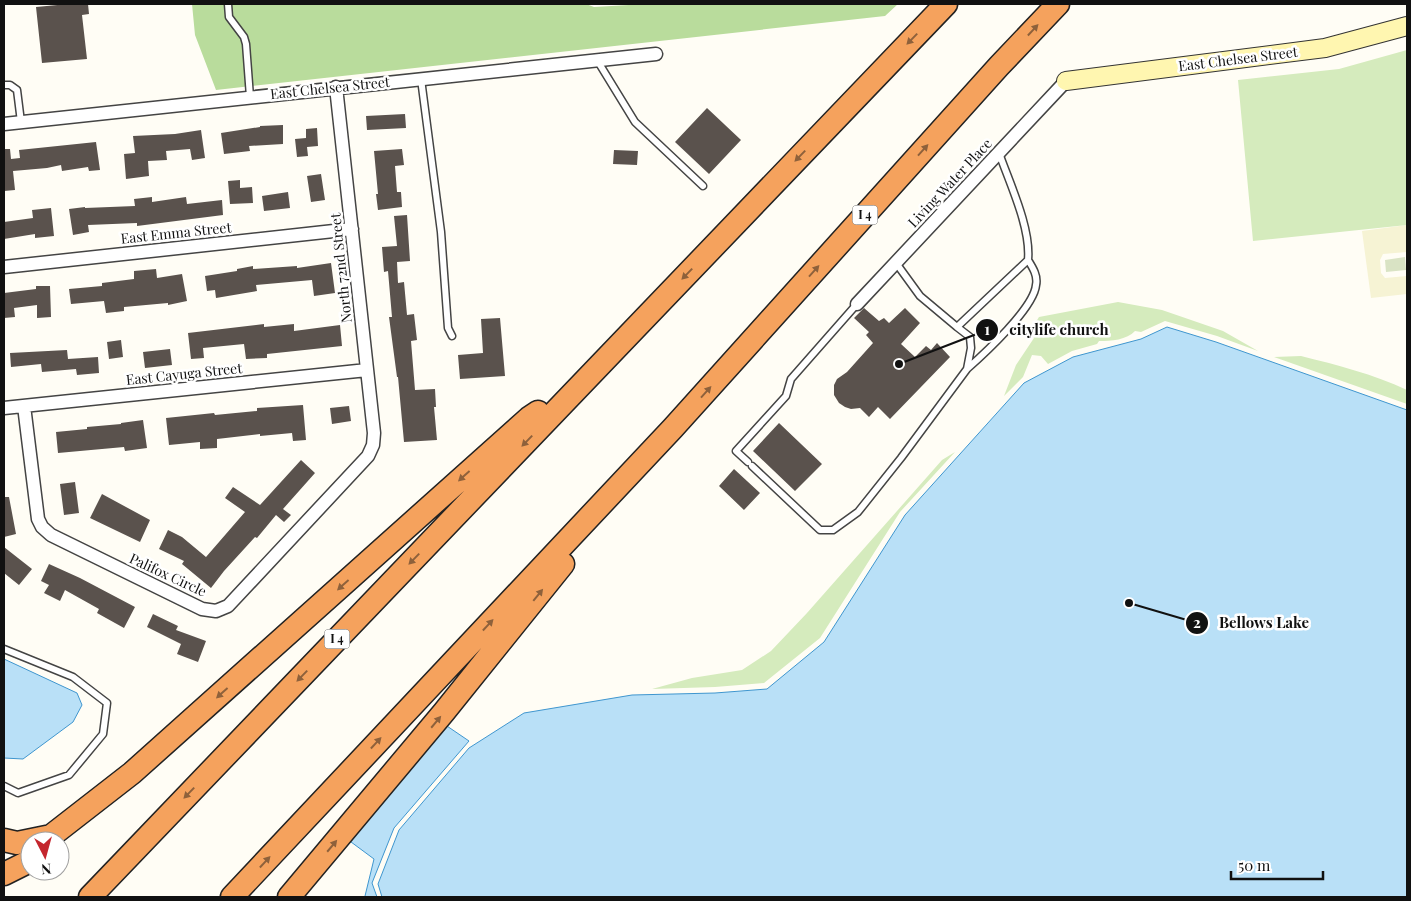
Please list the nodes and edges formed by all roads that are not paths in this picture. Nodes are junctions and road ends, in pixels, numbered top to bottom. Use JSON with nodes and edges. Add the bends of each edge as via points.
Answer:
{"nodes":[{"id":1,"x":228,"y":4,"type":"edge"},
{"id":2,"x":946,"y":4,"type":"edge"},
{"id":3,"x":1058,"y":4,"type":"edge"},
{"id":4,"x":1407,"y":26,"type":"edge"},
{"id":5,"x":656,"y":54,"type":"dead end"},
{"id":6,"x":597,"y":60,"type":"junction"},
{"id":7,"x":421,"y":79,"type":"junction"},
{"id":8,"x":1066,"y":81,"type":"joint"},
{"id":9,"x":4,"y":86,"type":"edge"},
{"id":10,"x":336,"y":87,"type":"junction"},
{"id":11,"x":250,"y":97,"type":"junction"},
{"id":12,"x":21,"y":122,"type":"junction"},
{"id":13,"x":4,"y":124,"type":"edge"},
{"id":14,"x":999,"y":153,"type":"junction"},
{"id":15,"x":703,"y":186,"type":"dead end"},
{"id":16,"x":352,"y":229,"type":"junction"},
{"id":17,"x":1028,"y":260,"type":"junction"},
{"id":18,"x":896,"y":263,"type":"junction"},
{"id":19,"x":4,"y":267,"type":"edge"},
{"id":20,"x":857,"y":304,"type":"joint"},
{"id":21,"x":957,"y":327,"type":"junction"},
{"id":22,"x":452,"y":336,"type":"dead end"},
{"id":23,"x":367,"y":370,"type":"junction"},
{"id":24,"x":967,"y":370,"type":"junction"},
{"id":25,"x":585,"y":381,"type":"junction"},
{"id":26,"x":24,"y":406,"type":"junction"},
{"id":27,"x":4,"y":408,"type":"edge"},
{"id":28,"x":673,"y":428,"type":"junction"},
{"id":29,"x":373,"y":445,"type":"joint"},
{"id":30,"x":4,"y":649,"type":"edge"},
{"id":31,"x":132,"y":773,"type":"junction"},
{"id":32,"x":4,"y":786,"type":"edge"},
{"id":33,"x":70,"y":836,"type":"edge"},
{"id":34,"x":4,"y":840,"type":"edge"},
{"id":35,"x":20,"y":866,"type":"edge"},
{"id":36,"x":4,"y":874,"type":"edge"},
{"id":37,"x":90,"y":897,"type":"edge"},
{"id":38,"x":232,"y":897,"type":"edge"},
{"id":39,"x":289,"y":897,"type":"edge"}],
"edges":[{"from":1,"to":11,"type":"lane","via":[[230,17],[246,44]]},
{"from":2,"to":25,"type":"highway","number":"I 4","one_way":true},
{"from":28,"to":3,"type":"highway","number":"I 4","one_way":true},
{"from":4,"to":8,"type":"street","name":"East Chelsea Street","via":[[1325,48]]},
{"from":5,"to":6,"type":"street","name":"East Chelsea Street"},
{"from":6,"to":7,"type":"street","name":"East Chelsea Street"},
{"from":6,"to":15,"type":"lane","via":[[634,122]]},
{"from":7,"to":10,"type":"street","name":"East Chelsea Street"},
{"from":7,"to":22,"type":"lane","via":[[441,232],[448,328]]},
{"from":8,"to":14,"type":"street","name":"Living Water Place"},
{"from":9,"to":12,"type":"lane","via":[[10,85],[16,90]]},
{"from":10,"to":11,"type":"street","name":"East Chelsea Street"},
{"from":10,"to":16,"type":"street","name":"North 72nd Street"},
{"from":11,"to":12,"type":"street","name":"East Chelsea Street"},
{"from":12,"to":13,"type":"street","name":"East Chelsea Street"},
{"from":14,"to":17,"type":"lane","via":[[1030,246]]},
{"from":14,"to":18,"type":"street","name":"Living Water Place"},
{"from":16,"to":19,"type":"street","name":"East Emma Street"},
{"from":16,"to":23,"type":"street","name":"North 72nd Street"},
{"from":17,"to":21,"type":"lane"},
{"from":17,"to":24,"type":"lane","via":[[1036,276],[1036,287],[1026,306]]},
{"from":18,"to":20,"type":"street","name":"Living Water Place"},
{"from":18,"to":21,"type":"lane","via":[[920,296]]},
{"from":20,"to":24,"type":"lane","via":[[791,379],[786,396],[736,450],[820,530],[833,530],[858,512]]},
{"from":21,"to":24,"type":"lane","via":[[970,337]]},
{"from":23,"to":26,"type":"street","name":"East Cayuga Street"},
{"from":23,"to":29,"type":"street","name":"North 72nd Street"},
{"from":25,"to":31,"type":"highway","one_way":true,"via":[[529,418]]},
{"from":25,"to":37,"type":"highway","number":"I 4","one_way":true},
{"from":26,"to":27,"type":"street","name":"East Cayuga Street"},
{"from":26,"to":29,"type":"street","name":"Palifox Circle","via":[[38,518],[42,527],[51,536],[202,609],[216,611],[228,606],[368,456]]},
{"from":38,"to":28,"type":"highway","number":"I 4","one_way":true},
{"from":39,"to":28,"type":"highway","one_way":true,"via":[[450,705]]},
{"from":30,"to":32,"type":"lane","via":[[73,677],[107,703],[103,734],[69,775],[18,793]]},
{"from":31,"to":33,"type":"highway"},
{"from":31,"to":34,"type":"highway","via":[[51,836],[17,843]]},
{"from":35,"to":36,"type":"highway"}]}
